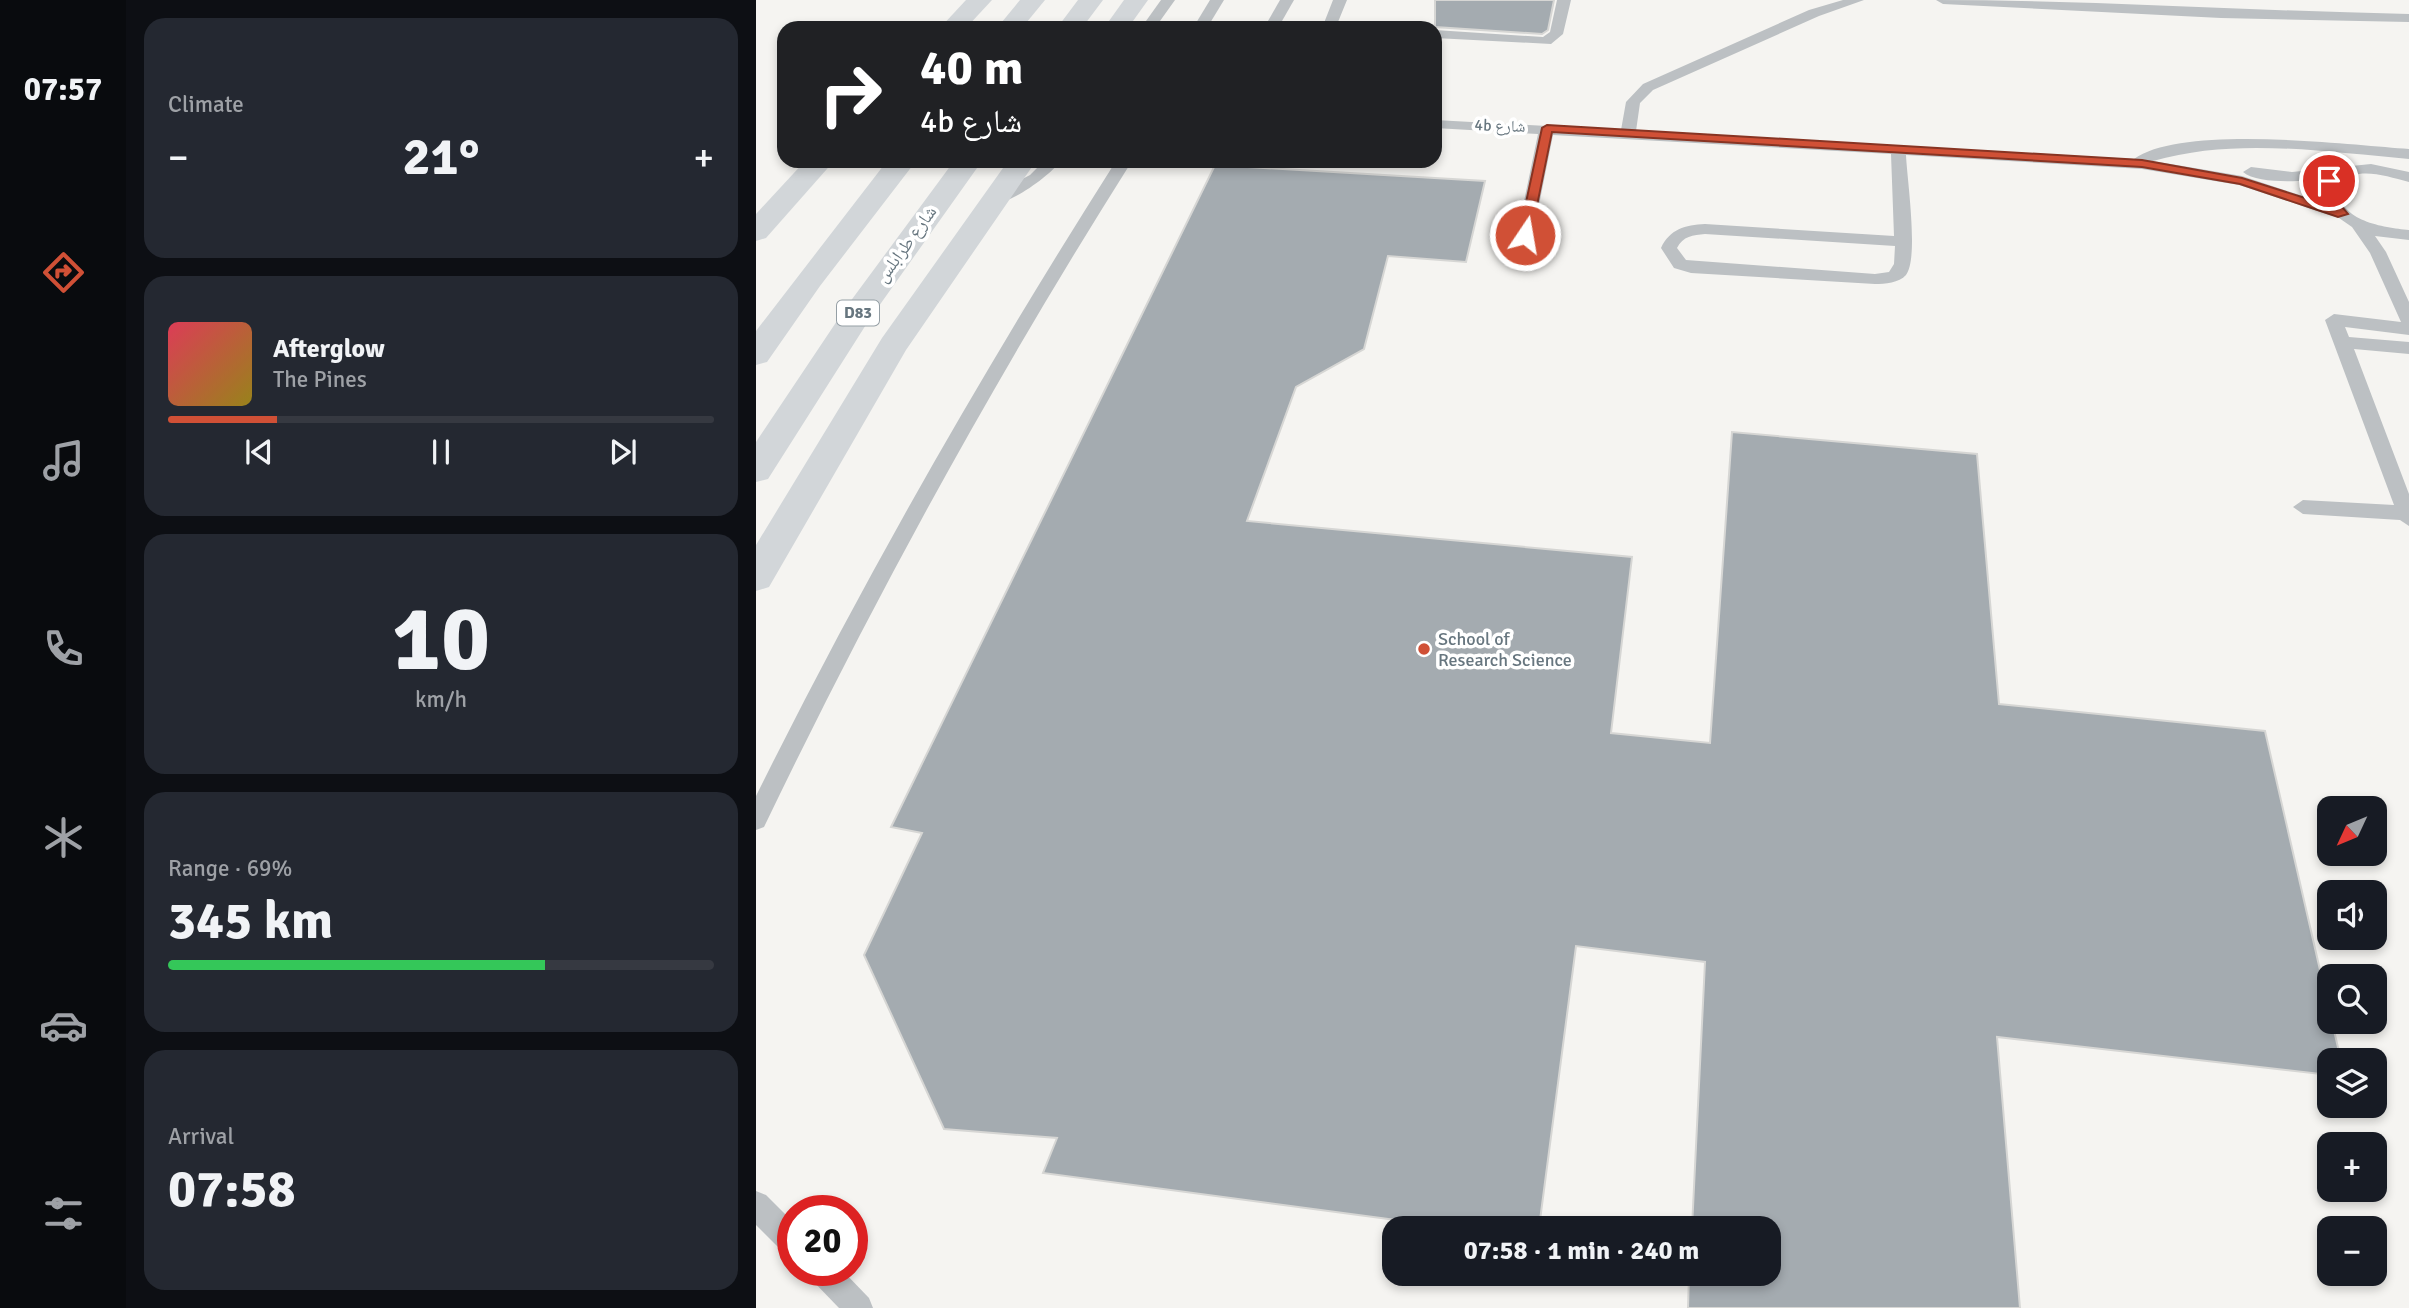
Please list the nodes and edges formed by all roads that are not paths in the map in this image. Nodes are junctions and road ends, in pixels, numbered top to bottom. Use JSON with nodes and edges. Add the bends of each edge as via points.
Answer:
{"nodes":[{"id":1,"x":980,"y":0,"type":"edge"},
{"id":2,"x":1033,"y":0,"type":"edge"},
{"id":3,"x":1091,"y":0,"type":"edge"},
{"id":4,"x":1136,"y":0,"type":"edge"},
{"id":5,"x":1168,"y":0,"type":"edge"},
{"id":6,"x":1217,"y":0,"type":"edge"},
{"id":7,"x":1287,"y":0,"type":"edge"},
{"id":8,"x":1339,"y":0,"type":"edge"},
{"id":9,"x":1564,"y":0,"type":"edge"},
{"id":10,"x":1857,"y":0,"type":"edge"},
{"id":11,"x":1943,"y":0,"type":"edge"},
{"id":12,"x":2409,"y":18,"type":"edge"},
{"id":13,"x":959,"y":21,"type":"edge"},
{"id":14,"x":1015,"y":21,"type":"edge"},
{"id":15,"x":1074,"y":21,"type":"edge"},
{"id":16,"x":1121,"y":21,"type":"edge"},
{"id":17,"x":1153,"y":21,"type":"edge"},
{"id":18,"x":1204,"y":21,"type":"edge"},
{"id":19,"x":1275,"y":21,"type":"edge"},
{"id":20,"x":1332,"y":21,"type":"edge"},
{"id":21,"x":1442,"y":34,"type":"edge"},
{"id":22,"x":1442,"y":124,"type":"edge"},
{"id":23,"x":1547,"y":128,"type":"junction"},
{"id":24,"x":1628,"y":133,"type":"junction"},
{"id":25,"x":1898,"y":149,"type":"junction"},
{"id":26,"x":2409,"y":154,"type":"edge"},
{"id":27,"x":2141,"y":160,"type":"junction"},
{"id":28,"x":2109,"y":161,"type":"junction"},
{"id":29,"x":814,"y":168,"type":"edge"},
{"id":30,"x":896,"y":168,"type":"edge"},
{"id":31,"x":963,"y":168,"type":"edge"},
{"id":32,"x":1017,"y":168,"type":"edge"},
{"id":33,"x":1046,"y":168,"type":"edge"},
{"id":34,"x":1119,"y":168,"type":"edge"},
{"id":35,"x":2338,"y":174,"type":"junction"},
{"id":36,"x":2409,"y":177,"type":"edge"},
{"id":37,"x":994,"y":200,"type":"junction"},
{"id":38,"x":2342,"y":214,"type":"junction"},
{"id":39,"x":2358,"y":224,"type":"junction"},
{"id":40,"x":756,"y":232,"type":"edge"},
{"id":41,"x":1525,"y":235,"type":"dead end"},
{"id":42,"x":2409,"y":235,"type":"edge"},
{"id":43,"x":1902,"y":241,"type":"junction"},
{"id":44,"x":2409,"y":321,"type":"edge"},
{"id":45,"x":2409,"y":329,"type":"edge"},
{"id":46,"x":2343,"y":342,"type":"junction"},
{"id":47,"x":2409,"y":348,"type":"edge"},
{"id":48,"x":756,"y":354,"type":"edge"},
{"id":49,"x":756,"y":470,"type":"edge"},
{"id":50,"x":2303,"y":507,"type":"dead end"},
{"id":51,"x":2408,"y":516,"type":"edge"},
{"id":52,"x":756,"y":577,"type":"edge"},
{"id":53,"x":756,"y":820,"type":"edge"},
{"id":54,"x":756,"y":1205,"type":"edge"},
{"id":55,"x":777,"y":1226,"type":"edge"},
{"id":56,"x":838,"y":1286,"type":"edge"},
{"id":57,"x":859,"y":1308,"type":"edge"}],
"edges":[{"from":1,"to":13,"type":"highway"},
{"from":2,"to":14,"type":"highway"},
{"from":3,"to":15,"type":"highway"},
{"from":4,"to":16,"type":"highway"},
{"from":5,"to":17,"type":"lane"},
{"from":6,"to":18,"type":"lane"},
{"from":7,"to":19,"type":"lane"},
{"from":8,"to":20,"type":"lane"},
{"from":9,"to":21,"type":"lane","via":[[1555,37],[1546,41]]},
{"from":10,"to":24,"type":"lane","via":[[1804,17],[1648,87],[1633,102]]},
{"from":11,"to":12,"type":"lane"},
{"from":22,"to":23,"type":"lane","name":"4b شارع"},
{"from":23,"to":24,"type":"lane","name":"4b شارع"},
{"from":23,"to":41,"type":"lane"},
{"from":24,"to":25,"type":"lane","name":"4b شارع"},
{"from":25,"to":28,"type":"lane","name":"4b شارع"},
{"from":25,"to":43,"type":"lane"},
{"from":26,"to":27,"type":"lane","via":[[2210,144]]},
{"from":27,"to":28,"type":"lane","name":"4b شارع"},
{"from":27,"to":35,"type":"lane","name":"4b شارع","via":[[2291,177]]},
{"from":28,"to":38,"type":"lane","name":"4b شارع","via":[[2216,174]]},
{"from":29,"to":40,"type":"highway"},
{"from":30,"to":48,"type":"highway"},
{"from":31,"to":49,"type":"highway","name":"شارع طرابلس","number":"D83","via":[[808,383]]},
{"from":32,"to":37,"type":"highway"},
{"from":33,"to":37,"type":"lane"},
{"from":34,"to":53,"type":"lane","via":[[1037,296],[933,475]]},
{"from":35,"to":36,"type":"lane","name":"4b شارع","via":[[2371,168]]},
{"from":35,"to":38,"type":"lane","via":[[2329,181],[2327,191]]},
{"from":37,"to":52,"type":"highway","via":[[893,345]]},
{"from":38,"to":39,"type":"lane","name":"4b شارع"},
{"from":39,"to":42,"type":"lane","name":"4b شارع"},
{"from":39,"to":44,"type":"lane","via":[[2378,252]]},
{"from":43,"to":43,"type":"lane","via":[[1903,267],[1885,278],[1691,268],[1680,264],[1669,248],[1680,233],[1705,229]]},
{"from":45,"to":46,"type":"lane","via":[[2334,320]]},
{"from":46,"to":47,"type":"lane"},
{"from":46,"to":51,"type":"lane"},
{"from":50,"to":51,"type":"lane"},
{"from":54,"to":55,"type":"lane"},
{"from":56,"to":57,"type":"lane"}]}
